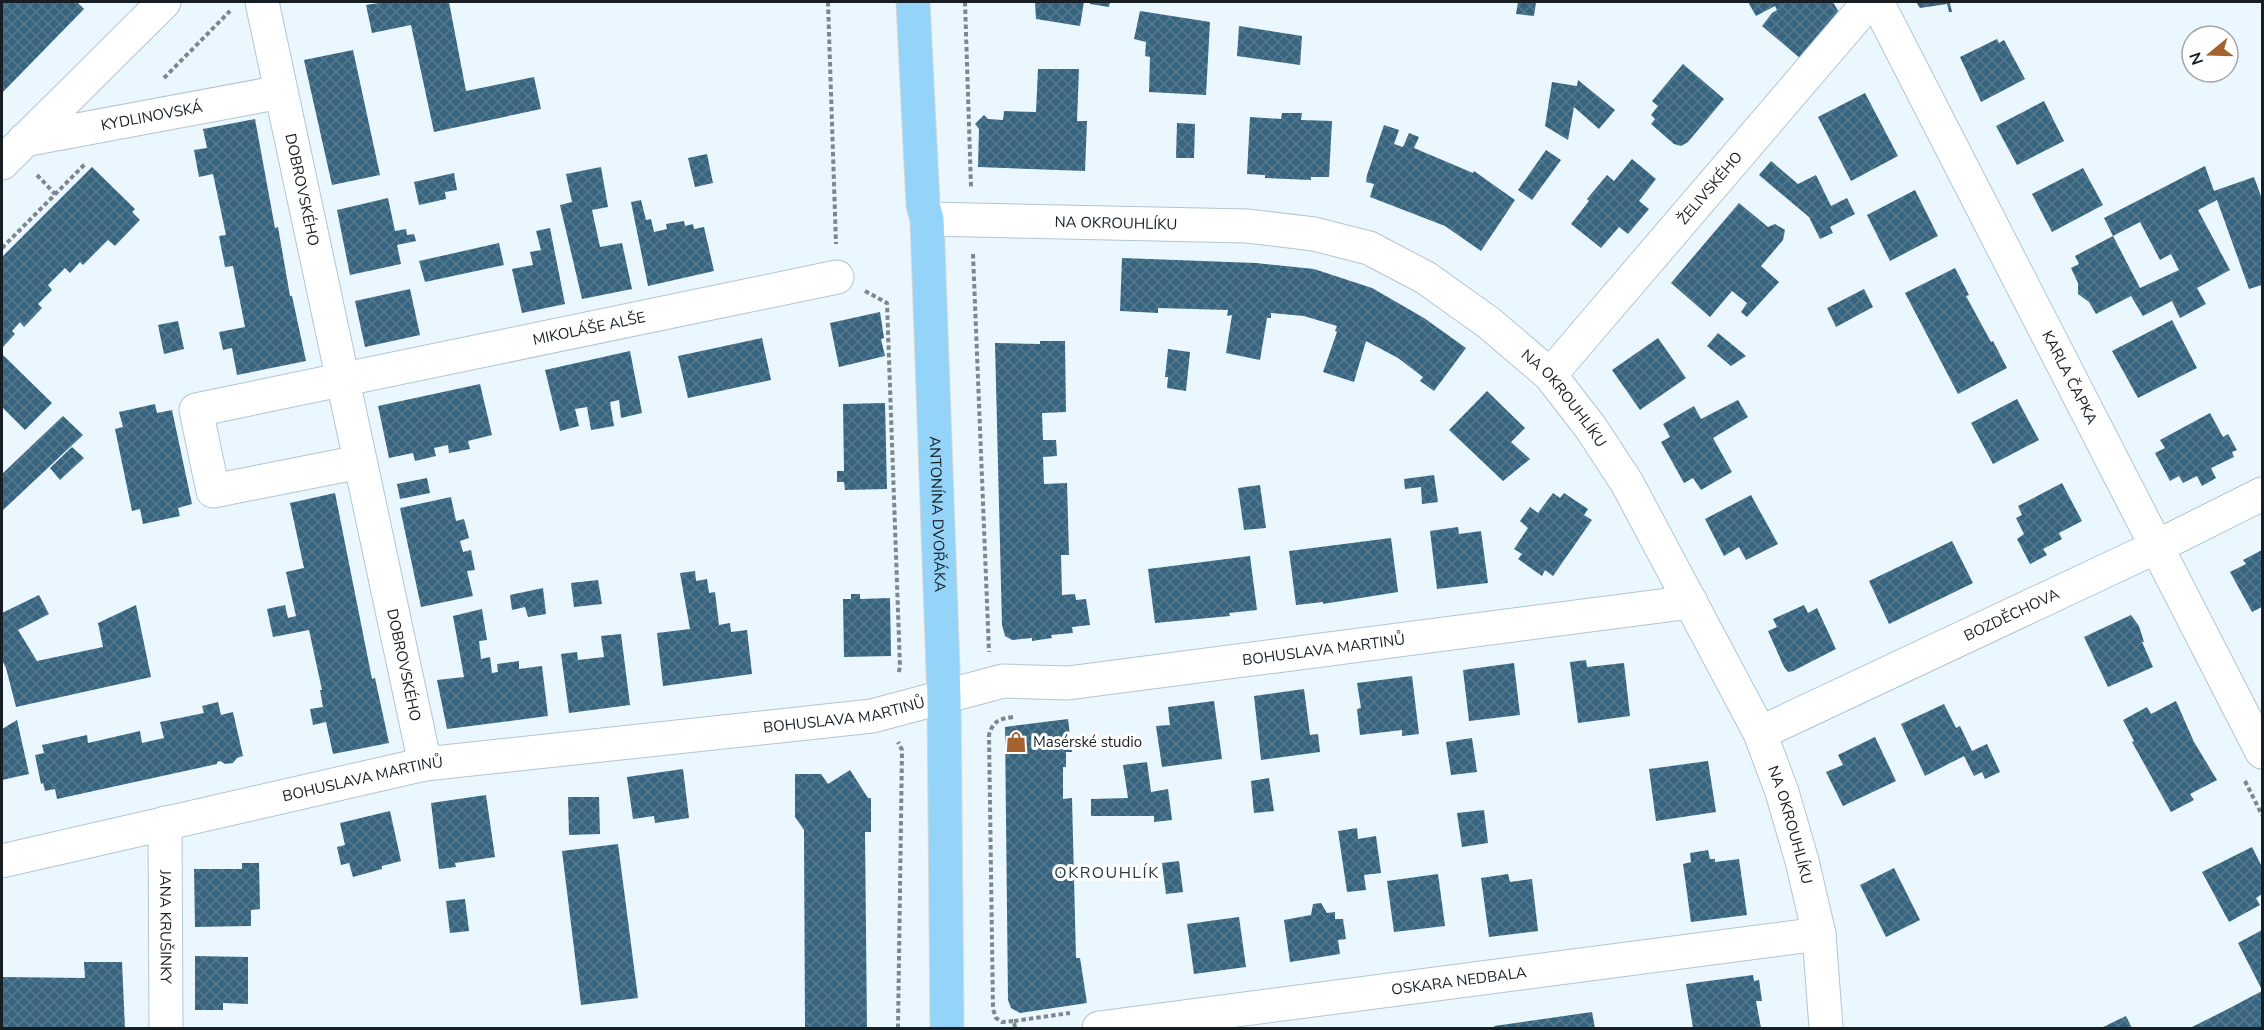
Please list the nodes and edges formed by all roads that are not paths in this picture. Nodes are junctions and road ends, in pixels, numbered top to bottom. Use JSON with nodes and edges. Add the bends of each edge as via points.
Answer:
{"nodes":[{"id":1,"x":164,"y":2,"type":"edge"},
{"id":2,"x":262,"y":2,"type":"edge"},
{"id":3,"x":913,"y":2,"type":"edge"},
{"id":4,"x":1869,"y":2,"type":"edge"},
{"id":5,"x":1877,"y":2,"type":"edge"},
{"id":6,"x":281,"y":92,"type":"junction"},
{"id":7,"x":13,"y":152,"type":"edge"},
{"id":8,"x":927,"y":219,"type":"junction"},
{"id":9,"x":837,"y":277,"type":"road end"},
{"id":10,"x":1550,"y":375,"type":"junction"},
{"id":11,"x":342,"y":379,"type":"junction"},
{"id":12,"x":360,"y":462,"type":"junction"},
{"id":13,"x":2262,"y":494,"type":"edge"},
{"id":14,"x":2156,"y":547,"type":"junction"},
{"id":15,"x":1691,"y":602,"type":"junction"},
{"id":16,"x":944,"y":698,"type":"junction"},
{"id":17,"x":1760,"y":733,"type":"junction"},
{"id":18,"x":2262,"y":752,"type":"edge"},
{"id":19,"x":425,"y":764,"type":"junction"},
{"id":20,"x":165,"y":823,"type":"junction"},
{"id":21,"x":2,"y":861,"type":"edge"},
{"id":22,"x":1820,"y":934,"type":"junction"},
{"id":23,"x":1086,"y":1021,"type":"edge"},
{"id":24,"x":166,"y":1029,"type":"edge"},
{"id":25,"x":947,"y":1029,"type":"edge"},
{"id":26,"x":1826,"y":1029,"type":"edge"}],
"edges":[{"from":1,"to":7,"type":"street","name":"KYDLINOVSKÁ"},
{"from":2,"to":6,"type":"street","name":"DOBROVSKÉHO"},
{"from":3,"to":8,"type":"main road","name":"ANTONÍNA DVOŘÁKA","via":[[923,205]]},
{"from":4,"to":10,"type":"street","name":"ŽELIVSKÉHO"},
{"from":5,"to":14,"type":"street","name":"KARLA ČAPKA"},
{"from":6,"to":7,"type":"street","name":"KYDLINOVSKÁ"},
{"from":6,"to":11,"type":"street","name":"DOBROVSKÉHO"},
{"from":8,"to":10,"type":"street","name":"NA OKROUHLÍKU","via":[[1247,226],[1314,234],[1370,248],[1425,278],[1489,322]]},
{"from":8,"to":16,"type":"main road","name":"ANTONÍNA DVOŘÁKA"},
{"from":9,"to":11,"type":"street","name":"MIKOLÁŠE ALŠE"},
{"from":10,"to":15,"type":"street","name":"NA OKROUHLÍKU","via":[[1627,483]]},
{"from":11,"to":12,"type":"street","name":"DOBROVSKÉHO"},
{"from":11,"to":12,"type":"street","via":[[196,410],[213,491]]},
{"from":12,"to":19,"type":"street","name":"DOBROVSKÉHO"},
{"from":13,"to":14,"type":"street","name":"BOZDĚCHOVA"},
{"from":14,"to":17,"type":"street","name":"BOZDĚCHOVA"},
{"from":14,"to":18,"type":"street","name":"KARLA ČAPKA"},
{"from":15,"to":16,"type":"street","name":"BOHUSLAVA MARTINŮ","via":[[1068,683],[1009,680]]},
{"from":15,"to":17,"type":"street","name":"NA OKROUHLÍKU"},
{"from":16,"to":19,"type":"street","name":"BOHUSLAVA MARTINŮ","via":[[872,716]]},
{"from":16,"to":25,"type":"main road","name":"ANTONÍNA DVOŘÁKA"},
{"from":17,"to":22,"type":"street","name":"NA OKROUHLÍKU","via":[[1782,792]]},
{"from":19,"to":20,"type":"street","name":"BOHUSLAVA MARTINŮ"},
{"from":20,"to":21,"type":"street","name":"BOHUSLAVA MARTINŮ"},
{"from":20,"to":24,"type":"street","name":"JANA KRUŠINKY"},
{"from":22,"to":23,"type":"street","name":"OSKARA NEDBALA"},
{"from":22,"to":26,"type":"street","name":"NA OKROUHLÍKU"}]}
